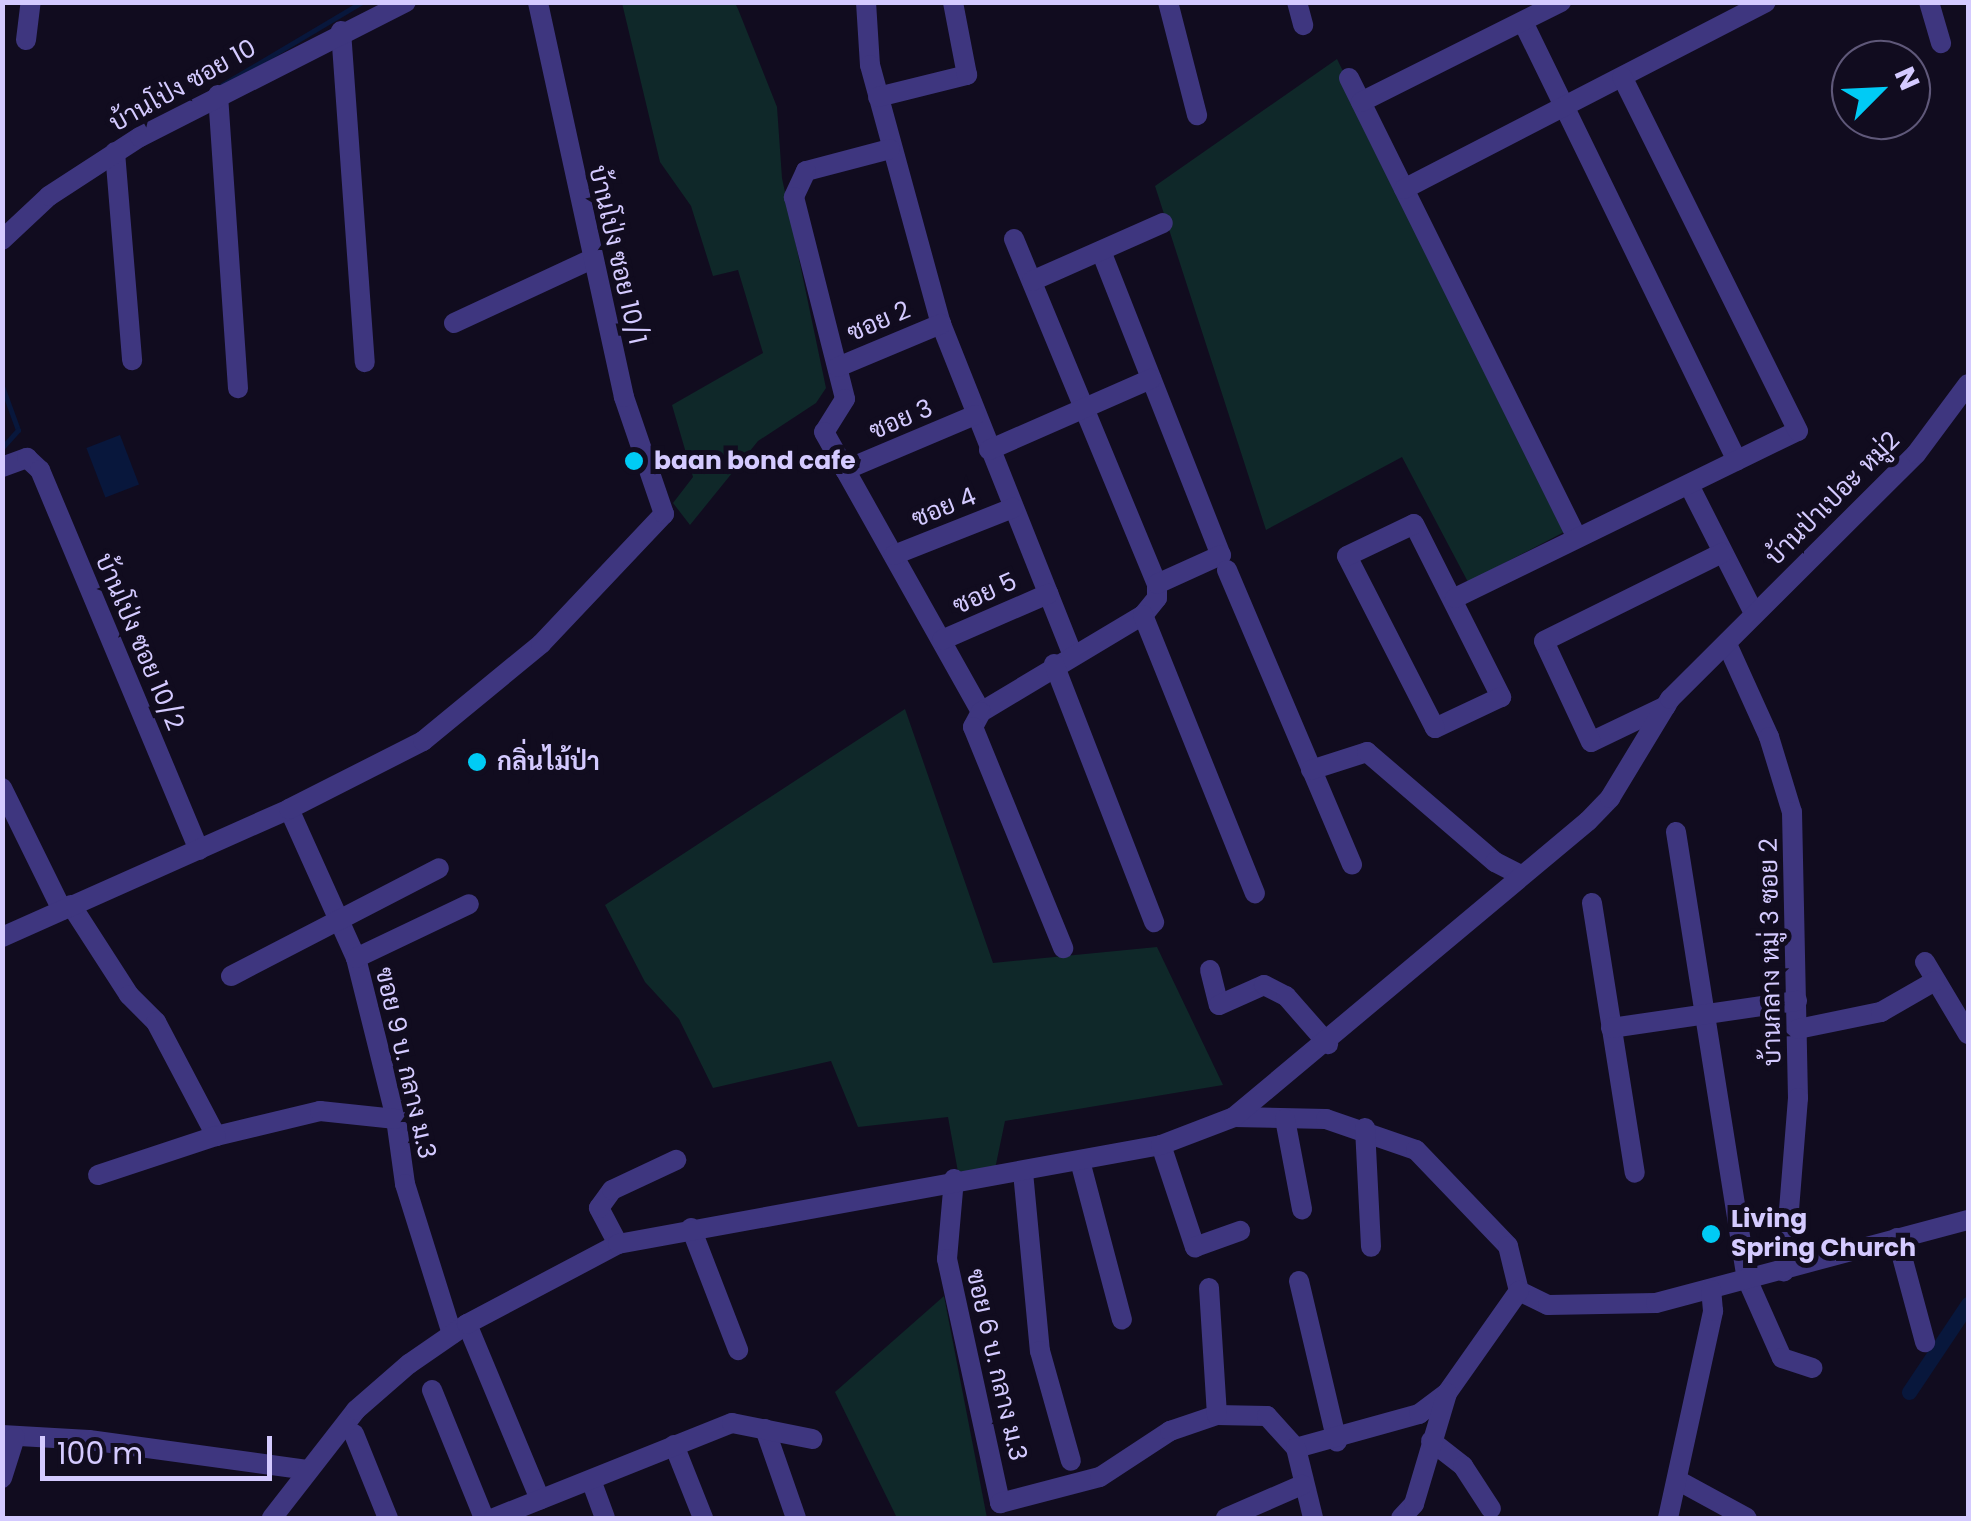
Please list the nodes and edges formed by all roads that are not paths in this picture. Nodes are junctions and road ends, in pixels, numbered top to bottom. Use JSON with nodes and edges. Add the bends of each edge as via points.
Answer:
{"nodes":[{"id":1,"x":31,"y":2,"type":"edge"},
{"id":2,"x":406,"y":2,"type":"edge"},
{"id":3,"x":538,"y":2,"type":"edge"},
{"id":4,"x":866,"y":2,"type":"edge"},
{"id":5,"x":953,"y":2,"type":"edge"},
{"id":6,"x":1168,"y":2,"type":"edge"},
{"id":7,"x":1297,"y":2,"type":"edge"},
{"id":8,"x":1561,"y":2,"type":"edge"},
{"id":9,"x":1766,"y":2,"type":"edge"},
{"id":10,"x":1929,"y":2,"type":"edge"},
{"id":11,"x":1523,"y":22,"type":"junction"},
{"id":12,"x":1303,"y":25,"type":"dead end"},
{"id":13,"x":340,"y":32,"type":"junction"},
{"id":14,"x":26,"y":40,"type":"dead end"},
{"id":15,"x":1940,"y":43,"type":"dead end"},
{"id":16,"x":1622,"y":77,"type":"junction"},
{"id":17,"x":1349,"y":78,"type":"dead end"},
{"id":18,"x":218,"y":95,"type":"junction"},
{"id":19,"x":878,"y":97,"type":"junction"},
{"id":20,"x":1361,"y":102,"type":"junction"},
{"id":21,"x":1564,"y":107,"type":"junction"},
{"id":22,"x":1196,"y":114,"type":"dead end"},
{"id":23,"x":890,"y":150,"type":"junction"},
{"id":24,"x":114,"y":152,"type":"junction"},
{"id":25,"x":1404,"y":189,"type":"junction"},
{"id":26,"x":1163,"y":224,"type":"dead end"},
{"id":27,"x":1014,"y":239,"type":"dead end"},
{"id":28,"x":2,"y":240,"type":"edge"},
{"id":29,"x":1101,"y":251,"type":"junction"},
{"id":30,"x":590,"y":260,"type":"junction"},
{"id":31,"x":1032,"y":281,"type":"junction"},
{"id":32,"x":454,"y":322,"type":"dead end"},
{"id":33,"x":940,"y":324,"type":"junction"},
{"id":34,"x":132,"y":360,"type":"dead end"},
{"id":35,"x":364,"y":362,"type":"dead end"},
{"id":36,"x":838,"y":367,"type":"junction"},
{"id":37,"x":1152,"y":379,"type":"junction"},
{"id":38,"x":1968,"y":384,"type":"edge"},
{"id":39,"x":238,"y":388,"type":"dead end"},
{"id":40,"x":1086,"y":412,"type":"junction"},
{"id":41,"x":976,"y":415,"type":"junction"},
{"id":42,"x":989,"y":450,"type":"junction"},
{"id":43,"x":1737,"y":461,"type":"junction"},
{"id":44,"x":2,"y":467,"type":"edge"},
{"id":45,"x":845,"y":470,"type":"junction"},
{"id":46,"x":1688,"y":485,"type":"junction"},
{"id":47,"x":1012,"y":508,"type":"junction"},
{"id":48,"x":1577,"y":538,"type":"junction"},
{"id":49,"x":1722,"y":553,"type":"junction"},
{"id":50,"x":894,"y":555,"type":"junction"},
{"id":51,"x":1227,"y":570,"type":"dead end"},
{"id":52,"x":1157,"y":584,"type":"junction"},
{"id":53,"x":1048,"y":594,"type":"junction"},
{"id":54,"x":1455,"y":598,"type":"junction"},
{"id":55,"x":1754,"y":613,"type":"junction"},
{"id":56,"x":1143,"y":615,"type":"junction"},
{"id":57,"x":942,"y":640,"type":"junction"},
{"id":58,"x":1727,"y":644,"type":"junction"},
{"id":59,"x":1063,"y":659,"type":"junction"},
{"id":60,"x":1667,"y":705,"type":"junction"},
{"id":61,"x":981,"y":712,"type":"junction"},
{"id":62,"x":1311,"y":770,"type":"junction"},
{"id":63,"x":2,"y":788,"type":"edge"},
{"id":64,"x":290,"y":809,"type":"junction"},
{"id":65,"x":1676,"y":832,"type":"dead end"},
{"id":66,"x":199,"y":850,"type":"junction"},
{"id":67,"x":1352,"y":866,"type":"dead end"},
{"id":68,"x":439,"y":868,"type":"dead end"},
{"id":69,"x":1519,"y":874,"type":"junction"},
{"id":70,"x":1255,"y":892,"type":"dead end"},
{"id":71,"x":1592,"y":903,"type":"dead end"},
{"id":72,"x":468,"y":904,"type":"dead end"},
{"id":73,"x":67,"y":907,"type":"junction"},
{"id":74,"x":340,"y":919,"type":"junction"},
{"id":75,"x":1154,"y":922,"type":"dead end"},
{"id":76,"x":2,"y":937,"type":"edge"},
{"id":77,"x":1063,"y":948,"type":"dead end"},
{"id":78,"x":356,"y":958,"type":"junction"},
{"id":79,"x":1210,"y":970,"type":"dead end"},
{"id":80,"x":231,"y":976,"type":"dead end"},
{"id":81,"x":1798,"y":1001,"type":"junction"},
{"id":82,"x":1704,"y":1010,"type":"junction"},
{"id":83,"x":1611,"y":1028,"type":"junction"},
{"id":84,"x":1798,"y":1029,"type":"junction"},
{"id":85,"x":1968,"y":1034,"type":"edge"},
{"id":86,"x":1328,"y":1044,"type":"junction"},
{"id":87,"x":396,"y":1118,"type":"junction"},
{"id":88,"x":1234,"y":1118,"type":"junction"},
{"id":89,"x":1285,"y":1119,"type":"junction"},
{"id":90,"x":1366,"y":1128,"type":"junction"},
{"id":91,"x":216,"y":1136,"type":"junction"},
{"id":92,"x":1161,"y":1145,"type":"junction"},
{"id":93,"x":676,"y":1160,"type":"dead end"},
{"id":94,"x":1080,"y":1161,"type":"junction"},
{"id":95,"x":1022,"y":1172,"type":"junction"},
{"id":96,"x":1635,"y":1173,"type":"dead end"},
{"id":97,"x":98,"y":1175,"type":"dead end"},
{"id":98,"x":954,"y":1179,"type":"junction"},
{"id":99,"x":1302,"y":1209,"type":"dead end"},
{"id":100,"x":1968,"y":1220,"type":"edge"},
{"id":101,"x":691,"y":1228,"type":"junction"},
{"id":102,"x":1240,"y":1230,"type":"dead end"},
{"id":103,"x":1897,"y":1238,"type":"junction"},
{"id":104,"x":618,"y":1244,"type":"junction"},
{"id":105,"x":1371,"y":1247,"type":"dead end"},
{"id":106,"x":1784,"y":1271,"type":"junction"},
{"id":107,"x":1747,"y":1279,"type":"junction"},
{"id":108,"x":1299,"y":1282,"type":"dead end"},
{"id":109,"x":1209,"y":1288,"type":"dead end"},
{"id":110,"x":1710,"y":1290,"type":"junction"},
{"id":111,"x":1519,"y":1291,"type":"junction"},
{"id":112,"x":1122,"y":1320,"type":"dead end"},
{"id":113,"x":460,"y":1329,"type":"junction"},
{"id":114,"x":1925,"y":1342,"type":"dead end"},
{"id":115,"x":738,"y":1350,"type":"dead end"},
{"id":116,"x":1812,"y":1368,"type":"dead end"},
{"id":117,"x":432,"y":1390,"type":"dead end"},
{"id":118,"x":1448,"y":1394,"type":"junction"},
{"id":119,"x":1216,"y":1415,"type":"junction"},
{"id":120,"x":765,"y":1430,"type":"junction"},
{"id":121,"x":354,"y":1434,"type":"dead end"},
{"id":122,"x":9,"y":1436,"type":"edge"},
{"id":123,"x":812,"y":1439,"type":"dead end"},
{"id":124,"x":1430,"y":1441,"type":"junction"},
{"id":125,"x":1337,"y":1442,"type":"junction"},
{"id":126,"x":674,"y":1445,"type":"junction"},
{"id":127,"x":1296,"y":1448,"type":"junction"},
{"id":128,"x":1071,"y":1461,"type":"dead end"},
{"id":129,"x":307,"y":1470,"type":"junction"},
{"id":130,"x":2,"y":1478,"type":"edge"},
{"id":131,"x":591,"y":1480,"type":"junction"},
{"id":132,"x":1679,"y":1480,"type":"junction"},
{"id":133,"x":1302,"y":1485,"type":"junction"},
{"id":134,"x":540,"y":1499,"type":"junction"},
{"id":135,"x":1490,"y":1509,"type":"dead end"},
{"id":136,"x":272,"y":1518,"type":"edge"},
{"id":137,"x":388,"y":1518,"type":"edge"},
{"id":138,"x":484,"y":1518,"type":"edge"},
{"id":139,"x":494,"y":1518,"type":"edge"},
{"id":140,"x":605,"y":1518,"type":"edge"},
{"id":141,"x":703,"y":1518,"type":"edge"},
{"id":142,"x":796,"y":1518,"type":"edge"},
{"id":143,"x":1226,"y":1518,"type":"edge"},
{"id":144,"x":1313,"y":1518,"type":"edge"},
{"id":145,"x":1402,"y":1518,"type":"edge"},
{"id":146,"x":1668,"y":1518,"type":"edge"},
{"id":147,"x":1747,"y":1518,"type":"edge"}],
"edges":[{"from":1,"to":14,"type":"street"},
{"from":2,"to":13,"type":"street","name":"บ้านโป่ง ซอย 10"},
{"from":3,"to":30,"type":"street","name":"บ้านโป่ง ซอย 10/1"},
{"from":4,"to":19,"type":"street"},
{"from":5,"to":19,"type":"street","via":[[967,76]]},
{"from":6,"to":22,"type":"street"},
{"from":7,"to":12,"type":"street"},
{"from":8,"to":11,"type":"street"},
{"from":9,"to":16,"type":"street"},
{"from":10,"to":15,"type":"street"},
{"from":11,"to":20,"type":"street"},
{"from":11,"to":21,"type":"street"},
{"from":13,"to":18,"type":"street","name":"บ้านโป่ง ซอย 10"},
{"from":13,"to":35,"type":"street"},
{"from":16,"to":21,"type":"street"},
{"from":16,"to":43,"type":"street","via":[[1798,431]]},
{"from":17,"to":20,"type":"street"},
{"from":18,"to":24,"type":"street","name":"บ้านโป่ง ซอย 10"},
{"from":18,"to":39,"type":"street"},
{"from":19,"to":23,"type":"street"},
{"from":20,"to":25,"type":"street"},
{"from":21,"to":25,"type":"street"},
{"from":21,"to":43,"type":"street"},
{"from":23,"to":33,"type":"street"},
{"from":23,"to":36,"type":"street","via":[[806,171],[794,196]]},
{"from":24,"to":28,"type":"street","name":"บ้านโป่ง ซอย 10","via":[[49,196]]},
{"from":24,"to":34,"type":"street"},
{"from":25,"to":48,"type":"street"},
{"from":26,"to":29,"type":"street"},
{"from":27,"to":31,"type":"street"},
{"from":29,"to":31,"type":"street"},
{"from":29,"to":37,"type":"street"},
{"from":30,"to":32,"type":"street"},
{"from":30,"to":64,"type":"street","name":"บ้านโป่ง ซอย 10/1","via":[[624,397],[664,514],[540,644],[423,741]]},
{"from":31,"to":40,"type":"street"},
{"from":33,"to":36,"type":"street","name":"ซอย 2"},
{"from":33,"to":41,"type":"street"},
{"from":36,"to":45,"type":"street","via":[[845,399],[824,432]]},
{"from":37,"to":40,"type":"street"},
{"from":37,"to":52,"type":"street","via":[[1221,555]]},
{"from":38,"to":55,"type":"street","name":"บ้านป่าเปอะ หมู่2","via":[[1916,454]]},
{"from":40,"to":42,"type":"street"},
{"from":40,"to":52,"type":"street"},
{"from":41,"to":42,"type":"street"},
{"from":41,"to":45,"type":"street","name":"ซอย 3"},
{"from":42,"to":47,"type":"street"},
{"from":43,"to":46,"type":"street"},
{"from":44,"to":66,"type":"street","name":"บ้านโป่ง ซอย 10/2","via":[[27,458],[40,470]]},
{"from":45,"to":50,"type":"street"},
{"from":46,"to":48,"type":"street"},
{"from":46,"to":49,"type":"street"},
{"from":47,"to":50,"type":"street","name":"ซอย 4"},
{"from":47,"to":53,"type":"street"},
{"from":48,"to":54,"type":"street"},
{"from":49,"to":55,"type":"street"},
{"from":49,"to":60,"type":"street","via":[[1544,641],[1591,742]]},
{"from":50,"to":57,"type":"street"},
{"from":51,"to":62,"type":"street"},
{"from":52,"to":56,"type":"street","via":[[1157,598]]},
{"from":53,"to":57,"type":"street","name":"ซอย 5"},
{"from":53,"to":59,"type":"street"},
{"from":54,"to":54,"type":"street","via":[[1414,524],[1347,556],[1435,728],[1500,697]]},
{"from":55,"to":58,"type":"street","name":"บ้านป่าเปอะ หมู่2"},
{"from":56,"to":59,"type":"street"},
{"from":56,"to":70,"type":"street"},
{"from":57,"to":61,"type":"street"},
{"from":58,"to":60,"type":"street","name":"บ้านป่าเปอะ หมู่2"},
{"from":58,"to":81,"type":"street","name":"บ้านกลาง หมู่ 3 ซอย 2","via":[[1770,737],[1792,812]]},
{"from":59,"to":61,"type":"street"},
{"from":59,"to":75,"type":"street"},
{"from":60,"to":69,"type":"street","via":[[1610,798]]},
{"from":61,"to":77,"type":"street","via":[[974,740]]},
{"from":62,"to":67,"type":"street"},
{"from":62,"to":69,"type":"street","via":[[1367,752],[1494,862]]},
{"from":63,"to":73,"type":"street"},
{"from":64,"to":66,"type":"street"},
{"from":64,"to":74,"type":"street","name":"ฃอย 9 บ. กลาง ม.3"},
{"from":65,"to":82,"type":"street"},
{"from":66,"to":73,"type":"street"},
{"from":68,"to":74,"type":"street"},
{"from":69,"to":86,"type":"street"},
{"from":71,"to":83,"type":"street"},
{"from":72,"to":78,"type":"street"},
{"from":73,"to":76,"type":"street"},
{"from":73,"to":91,"type":"street","via":[[156,1022]]},
{"from":74,"to":78,"type":"street","name":"ฃอย 9 บ. กลาง ม.3"},
{"from":74,"to":80,"type":"street"},
{"from":78,"to":87,"type":"street","name":"ฃอย 9 บ. กลาง ม.3"},
{"from":79,"to":86,"type":"street","via":[[1219,1005],[1264,984],[1286,996]]},
{"from":81,"to":82,"type":"street"},
{"from":81,"to":84,"type":"street","name":"บ้านกลาง หมู่ 3 ซอย 2"},
{"from":82,"to":83,"type":"street"},
{"from":82,"to":107,"type":"street"},
{"from":83,"to":96,"type":"street"},
{"from":84,"to":85,"type":"street","via":[[1875,1014],[1930,972]]},
{"from":84,"to":106,"type":"street","name":"บ้านกลาง หมู่ 3 ซอย 2"},
{"from":86,"to":88,"type":"street"},
{"from":87,"to":91,"type":"street","via":[[320,1111]]},
{"from":87,"to":113,"type":"street","name":"ฃอย 9 บ. กลาง ม.3","via":[[410,1202]]},
{"from":88,"to":89,"type":"street"},
{"from":88,"to":92,"type":"street"},
{"from":89,"to":90,"type":"street"},
{"from":89,"to":99,"type":"street"},
{"from":90,"to":105,"type":"street"},
{"from":90,"to":111,"type":"street","via":[[1416,1150],[1501,1239]]},
{"from":91,"to":97,"type":"street"},
{"from":92,"to":94,"type":"street"},
{"from":92,"to":102,"type":"street","via":[[1196,1247]]},
{"from":93,"to":104,"type":"street","via":[[612,1190],[598,1208]]},
{"from":94,"to":95,"type":"street"},
{"from":94,"to":112,"type":"street"},
{"from":95,"to":98,"type":"street"},
{"from":95,"to":128,"type":"street","via":[[1040,1351]]},
{"from":98,"to":101,"type":"street"},
{"from":98,"to":119,"type":"street","name":"ฃอย 6 บ. กลาง ม.3","via":[[946,1260],[1000,1502],[1100,1478],[1170,1432]]},
{"from":100,"to":103,"type":"street"},
{"from":101,"to":104,"type":"street"},
{"from":101,"to":115,"type":"street"},
{"from":103,"to":106,"type":"street"},
{"from":103,"to":114,"type":"street"},
{"from":104,"to":113,"type":"street"},
{"from":106,"to":107,"type":"street"},
{"from":107,"to":110,"type":"street"},
{"from":107,"to":116,"type":"street","via":[[1782,1358]]},
{"from":108,"to":125,"type":"street"},
{"from":109,"to":119,"type":"street"},
{"from":110,"to":111,"type":"street","via":[[1656,1303],[1594,1307],[1548,1305]]},
{"from":110,"to":132,"type":"street","via":[[1713,1312]]},
{"from":111,"to":118,"type":"street"},
{"from":113,"to":129,"type":"street","via":[[356,1410]]},
{"from":113,"to":134,"type":"street","name":"ฃอย 9 บ. กลาง ม.3"},
{"from":117,"to":138,"type":"street"},
{"from":118,"to":124,"type":"street"},
{"from":118,"to":125,"type":"street","via":[[1419,1414]]},
{"from":119,"to":127,"type":"street","via":[[1267,1416]]},
{"from":120,"to":123,"type":"street"},
{"from":120,"to":126,"type":"street","via":[[732,1423]]},
{"from":120,"to":142,"type":"street"},
{"from":121,"to":137,"type":"street"},
{"from":122,"to":129,"type":"street","via":[[89,1440]]},
{"from":122,"to":130,"type":"street"},
{"from":124,"to":135,"type":"street","via":[[1463,1466]]},
{"from":124,"to":145,"type":"street","via":[[1414,1504]]},
{"from":125,"to":127,"type":"street"},
{"from":126,"to":131,"type":"street"},
{"from":126,"to":141,"type":"street"},
{"from":127,"to":133,"type":"street"},
{"from":129,"to":136,"type":"street"},
{"from":131,"to":134,"type":"street"},
{"from":131,"to":140,"type":"street"},
{"from":132,"to":146,"type":"street"},
{"from":132,"to":147,"type":"street"},
{"from":133,"to":143,"type":"street"},
{"from":133,"to":144,"type":"street"},
{"from":134,"to":139,"type":"street"}]}
